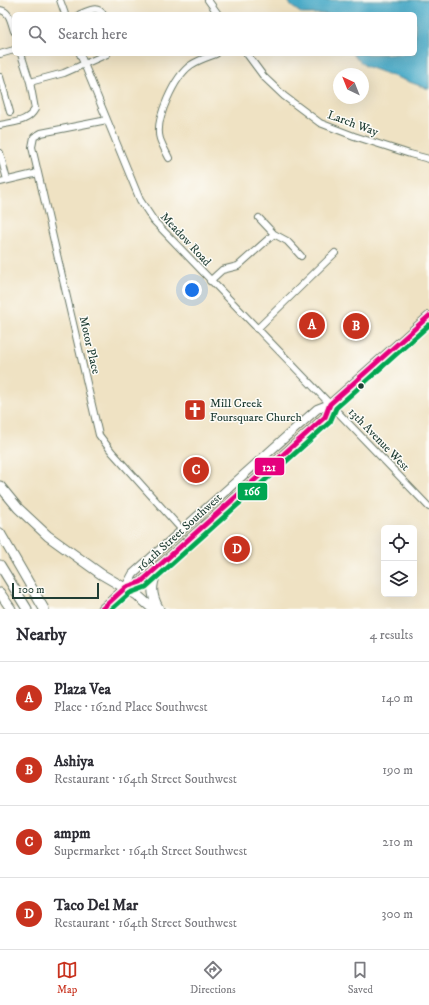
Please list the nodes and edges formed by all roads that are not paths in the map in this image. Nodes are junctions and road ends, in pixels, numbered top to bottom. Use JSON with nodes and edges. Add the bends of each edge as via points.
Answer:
{"nodes":[{"id":1,"x":60,"y":0,"type":"edge"},
{"id":2,"x":208,"y":0,"type":"edge"},
{"id":3,"x":3,"y":11,"type":"edge"},
{"id":4,"x":64,"y":12,"type":"edge"},
{"id":5,"x":85,"y":12,"type":"edge"},
{"id":6,"x":102,"y":12,"type":"edge"},
{"id":7,"x":217,"y":12,"type":"edge"},
{"id":8,"x":12,"y":25,"type":"edge"},
{"id":9,"x":12,"y":51,"type":"edge"},
{"id":10,"x":0,"y":54,"type":"edge"},
{"id":11,"x":22,"y":56,"type":"edge"},
{"id":12,"x":81,"y":56,"type":"edge"},
{"id":13,"x":102,"y":56,"type":"edge"},
{"id":14,"x":211,"y":56,"type":"edge"},
{"id":15,"x":248,"y":56,"type":"edge"},
{"id":16,"x":83,"y":63,"type":"junction"},
{"id":17,"x":0,"y":77,"type":"edge"},
{"id":18,"x":30,"y":82,"type":"junction"},
{"id":19,"x":3,"y":100,"type":"edge"},
{"id":20,"x":10,"y":112,"type":"dead end"},
{"id":21,"x":107,"y":120,"type":"junction"},
{"id":22,"x":0,"y":125,"type":"edge"},
{"id":23,"x":0,"y":153,"type":"edge"},
{"id":24,"x":169,"y":158,"type":"dead end"},
{"id":25,"x":429,"y":159,"type":"edge"},
{"id":26,"x":38,"y":173,"type":"junction"},
{"id":27,"x":3,"y":181,"type":"edge"},
{"id":28,"x":259,"y":218,"type":"dead end"},
{"id":29,"x":274,"y":234,"type":"junction"},
{"id":30,"x":335,"y":253,"type":"dead end"},
{"id":31,"x":301,"y":256,"type":"dead end"},
{"id":32,"x":210,"y":281,"type":"junction"},
{"id":33,"x":429,"y":316,"type":"edge"},
{"id":34,"x":257,"y":329,"type":"junction"},
{"id":35,"x":330,"y":404,"type":"junction"},
{"id":36,"x":0,"y":486,"type":"edge"},
{"id":37,"x":429,"y":507,"type":"edge"},
{"id":38,"x":182,"y":530,"type":"junction"},
{"id":39,"x":0,"y":533,"type":"edge"},
{"id":40,"x":0,"y":565,"type":"edge"},
{"id":41,"x":160,"y":565,"type":"junction"},
{"id":42,"x":126,"y":588,"type":"junction"},
{"id":43,"x":0,"y":593,"type":"edge"},
{"id":44,"x":0,"y":602,"type":"edge"},
{"id":45,"x":5,"y":609,"type":"edge"},
{"id":46,"x":10,"y":609,"type":"edge"},
{"id":47,"x":26,"y":609,"type":"edge"},
{"id":48,"x":44,"y":609,"type":"edge"},
{"id":49,"x":102,"y":609,"type":"edge"},
{"id":50,"x":153,"y":609,"type":"edge"},
{"id":51,"x":159,"y":609,"type":"edge"}],
"edges":[{"from":1,"to":4,"type":"street"},
{"from":2,"to":7,"type":"street"},
{"from":3,"to":8,"type":"street","via":[[9,15]]},
{"from":5,"to":6,"type":"street","via":[[94,8]]},
{"from":9,"to":10,"type":"street"},
{"from":11,"to":18,"type":"street"},
{"from":12,"to":16,"type":"street","name":"Meadow Road"},
{"from":13,"to":16,"type":"street"},
{"from":14,"to":24,"type":"street","via":[[190,65],[175,84],[165,105],[159,122],[160,138]]},
{"from":15,"to":25,"type":"street","name":"Larch Way","via":[[264,77],[320,123]]},
{"from":16,"to":18,"type":"street","via":[[64,73]]},
{"from":16,"to":21,"type":"street","name":"Meadow Road"},
{"from":17,"to":19,"type":"street"},
{"from":18,"to":22,"type":"street","via":[[36,109],[32,115]]},
{"from":19,"to":20,"type":"street"},
{"from":21,"to":26,"type":"street","name":"Motor Place","via":[[41,133],[34,137],[32,147]]},
{"from":21,"to":32,"type":"street","name":"Meadow Road","via":[[145,210],[162,232]]},
{"from":23,"to":27,"type":"street"},
{"from":26,"to":27,"type":"street"},
{"from":26,"to":38,"type":"street","name":"Motor Place","via":[[100,435],[112,452]]},
{"from":28,"to":29,"type":"street"},
{"from":29,"to":31,"type":"street","via":[[287,241]]},
{"from":29,"to":32,"type":"street","via":[[238,266],[222,270]]},
{"from":30,"to":34,"type":"street"},
{"from":32,"to":34,"type":"street","name":"Meadow Road"},
{"from":33,"to":35,"type":"main road","name":"164th Street Southwest"},
{"from":34,"to":35,"type":"street","name":"Meadow Road"},
{"from":35,"to":37,"type":"street","name":"13th Avenue West"},
{"from":35,"to":38,"type":"main road","name":"164th Street Southwest","via":[[317,409]]},
{"from":35,"to":41,"type":"main road","name":"164th Street Southwest","via":[[325,418]]},
{"from":36,"to":42,"type":"highway","via":[[18,508],[48,536],[101,574]]},
{"from":38,"to":42,"type":"main road","name":"164th Street Southwest","via":[[133,574]]},
{"from":39,"to":48,"type":"highway"},
{"from":40,"to":47,"type":"highway"},
{"from":41,"to":42,"type":"main road","name":"164th Street Southwest","via":[[141,582]]},
{"from":41,"to":51,"type":"highway","via":[[152,588]]},
{"from":42,"to":49,"type":"main road","name":"164th Street Southwest"},
{"from":42,"to":50,"type":"highway"},
{"from":43,"to":46,"type":"highway"},
{"from":44,"to":45,"type":"highway"}]}
